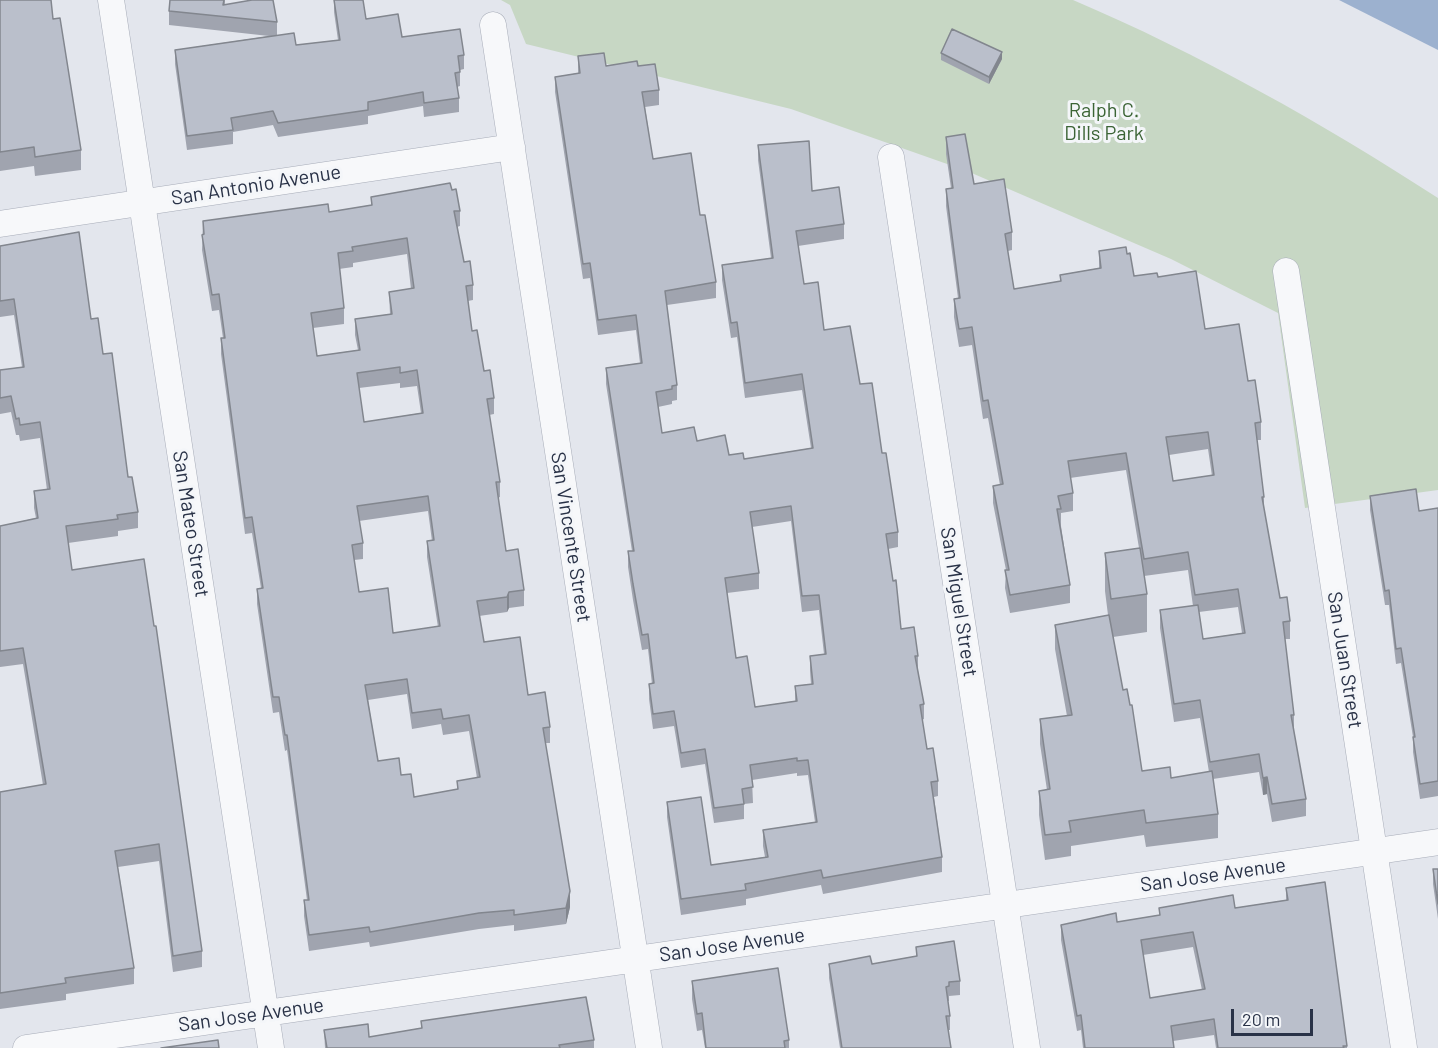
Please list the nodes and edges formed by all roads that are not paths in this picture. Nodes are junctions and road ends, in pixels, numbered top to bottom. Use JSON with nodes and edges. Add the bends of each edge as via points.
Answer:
{"nodes":[{"id":1,"x":111,"y":0,"type":"edge"},
{"id":2,"x":493,"y":25,"type":"dead end"},
{"id":3,"x":512,"y":147,"type":"junction"},
{"id":4,"x":891,"y":156,"type":"dead end"},
{"id":5,"x":142,"y":202,"type":"junction"},
{"id":6,"x":0,"y":224,"type":"edge"},
{"id":7,"x":1286,"y":271,"type":"dead end"},
{"id":8,"x":1438,"y":842,"type":"edge"},
{"id":9,"x":1374,"y":852,"type":"junction"},
{"id":10,"x":1005,"y":905,"type":"junction"},
{"id":11,"x":635,"y":959,"type":"junction"},
{"id":12,"x":266,"y":1013,"type":"junction"},
{"id":13,"x":26,"y":1048,"type":"edge"},
{"id":14,"x":271,"y":1048,"type":"edge"},
{"id":15,"x":649,"y":1048,"type":"edge"},
{"id":16,"x":1027,"y":1048,"type":"edge"},
{"id":17,"x":1404,"y":1048,"type":"edge"}],
"edges":[{"from":1,"to":5,"type":"street","name":"San Mateo Street"},
{"from":2,"to":3,"type":"street","name":"San Vincente Street"},
{"from":3,"to":5,"type":"street","name":"San Antonio Avenue"},
{"from":3,"to":11,"type":"street","name":"San Vincente Street"},
{"from":4,"to":10,"type":"street","name":"San Miguel Street"},
{"from":5,"to":6,"type":"street","name":"San Antonio Avenue"},
{"from":5,"to":12,"type":"street","name":"San Mateo Street"},
{"from":7,"to":9,"type":"street","name":"San Juan Street"},
{"from":8,"to":9,"type":"street","name":"San Jose Avenue"},
{"from":9,"to":10,"type":"street","name":"San Jose Avenue"},
{"from":9,"to":17,"type":"street","name":"San Juan Street"},
{"from":10,"to":11,"type":"street","name":"San Jose Avenue"},
{"from":10,"to":16,"type":"street","name":"San Miguel Street"},
{"from":11,"to":12,"type":"street","name":"San Jose Avenue"},
{"from":11,"to":15,"type":"street","name":"San Vincente Street"},
{"from":12,"to":13,"type":"street","name":"San Jose Avenue"},
{"from":12,"to":14,"type":"street","name":"San Mateo Street"}]}
